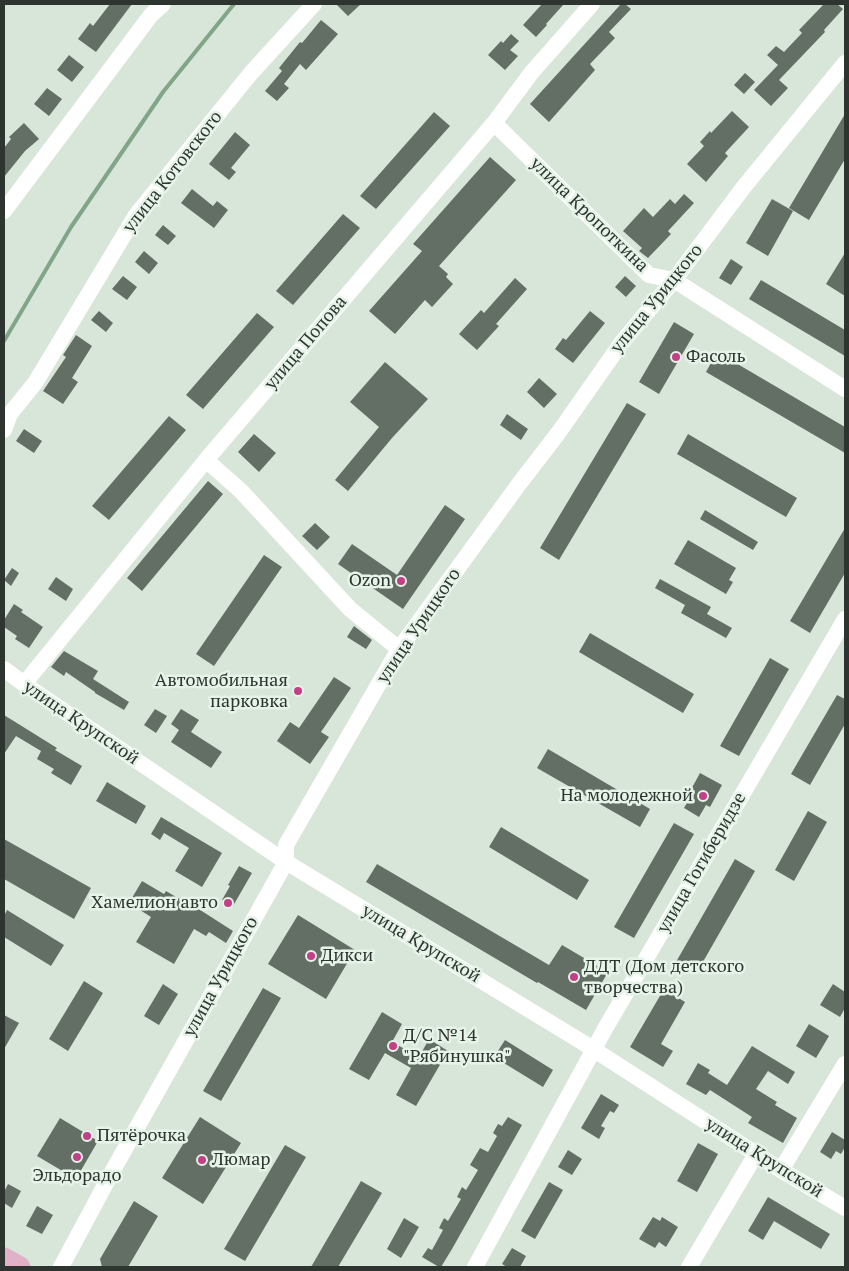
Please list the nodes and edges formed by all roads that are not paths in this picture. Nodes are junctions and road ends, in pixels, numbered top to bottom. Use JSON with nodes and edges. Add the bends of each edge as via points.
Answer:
{"nodes":[{"id":1,"x":163,"y":4,"type":"edge"},
{"id":2,"x":314,"y":4,"type":"edge"},
{"id":3,"x":592,"y":4,"type":"edge"},
{"id":4,"x":845,"y":63,"type":"edge"},
{"id":5,"x":494,"y":123,"type":"junction"},
{"id":6,"x":4,"y":211,"type":"edge"},
{"id":7,"x":674,"y":280,"type":"junction"},
{"id":8,"x":845,"y":389,"type":"edge"},
{"id":9,"x":7,"y":408,"type":"edge"},
{"id":10,"x":4,"y":430,"type":"edge"},
{"id":11,"x":206,"y":460,"type":"junction"},
{"id":12,"x":845,"y":619,"type":"edge"},
{"id":13,"x":399,"y":649,"type":"junction"},
{"id":14,"x":4,"y":669,"type":"edge"},
{"id":15,"x":24,"y":684,"type":"junction"},
{"id":16,"x":286,"y":862,"type":"junction"},
{"id":17,"x":593,"y":1050,"type":"junction"},
{"id":18,"x":845,"y":1064,"type":"edge"},
{"id":19,"x":756,"y":1154,"type":"junction"},
{"id":20,"x":781,"y":1170,"type":"junction"},
{"id":21,"x":845,"y":1208,"type":"edge"},
{"id":22,"x":4,"y":1258,"type":"edge"},
{"id":23,"x":20,"y":1267,"type":"edge"},
{"id":24,"x":61,"y":1267,"type":"edge"},
{"id":25,"x":475,"y":1267,"type":"edge"},
{"id":26,"x":689,"y":1267,"type":"edge"}],
"edges":[{"from":1,"to":6,"type":"street","via":[[151,15]]},
{"from":2,"to":9,"type":"street","name":"улица Котовского","via":[[251,73],[136,215],[35,383]]},
{"from":3,"to":5,"type":"street","name":"улица Попова","via":[[532,72]]},
{"from":4,"to":7,"type":"street","name":"улица Урицкого","via":[[743,188]]},
{"from":5,"to":7,"type":"street","name":"улица Кропоткина","via":[[650,275]]},
{"from":5,"to":11,"type":"street","name":"улица Попова"},
{"from":7,"to":8,"type":"street","name":"улица Кропоткина"},
{"from":7,"to":13,"type":"street","name":"улица Урицкого","via":[[602,369]]},
{"from":9,"to":10,"type":"street","name":"улица Котовского"},
{"from":11,"to":13,"type":"street","via":[[241,491],[350,609]]},
{"from":11,"to":15,"type":"street","name":"улица Попова"},
{"from":12,"to":17,"type":"street","name":"улица Гогиберидзе"},
{"from":13,"to":16,"type":"street","name":"улица Урицкого","via":[[286,845]]},
{"from":14,"to":15,"type":"street","name":"улица Крупской"},
{"from":15,"to":16,"type":"street","name":"улица Крупской"},
{"from":16,"to":17,"type":"street","name":"улица Крупской"},
{"from":16,"to":24,"type":"street","name":"улица Урицкого"},
{"from":17,"to":19,"type":"street","name":"улица Крупской"},
{"from":17,"to":25,"type":"street","name":"улица Гогиберидзе"},
{"from":18,"to":20,"type":"street"},
{"from":19,"to":20,"type":"street","name":"улица Крупской"},
{"from":19,"to":26,"type":"street"},
{"from":20,"to":21,"type":"street","name":"улица Крупской"},
{"from":22,"to":23,"type":"main road"}]}
